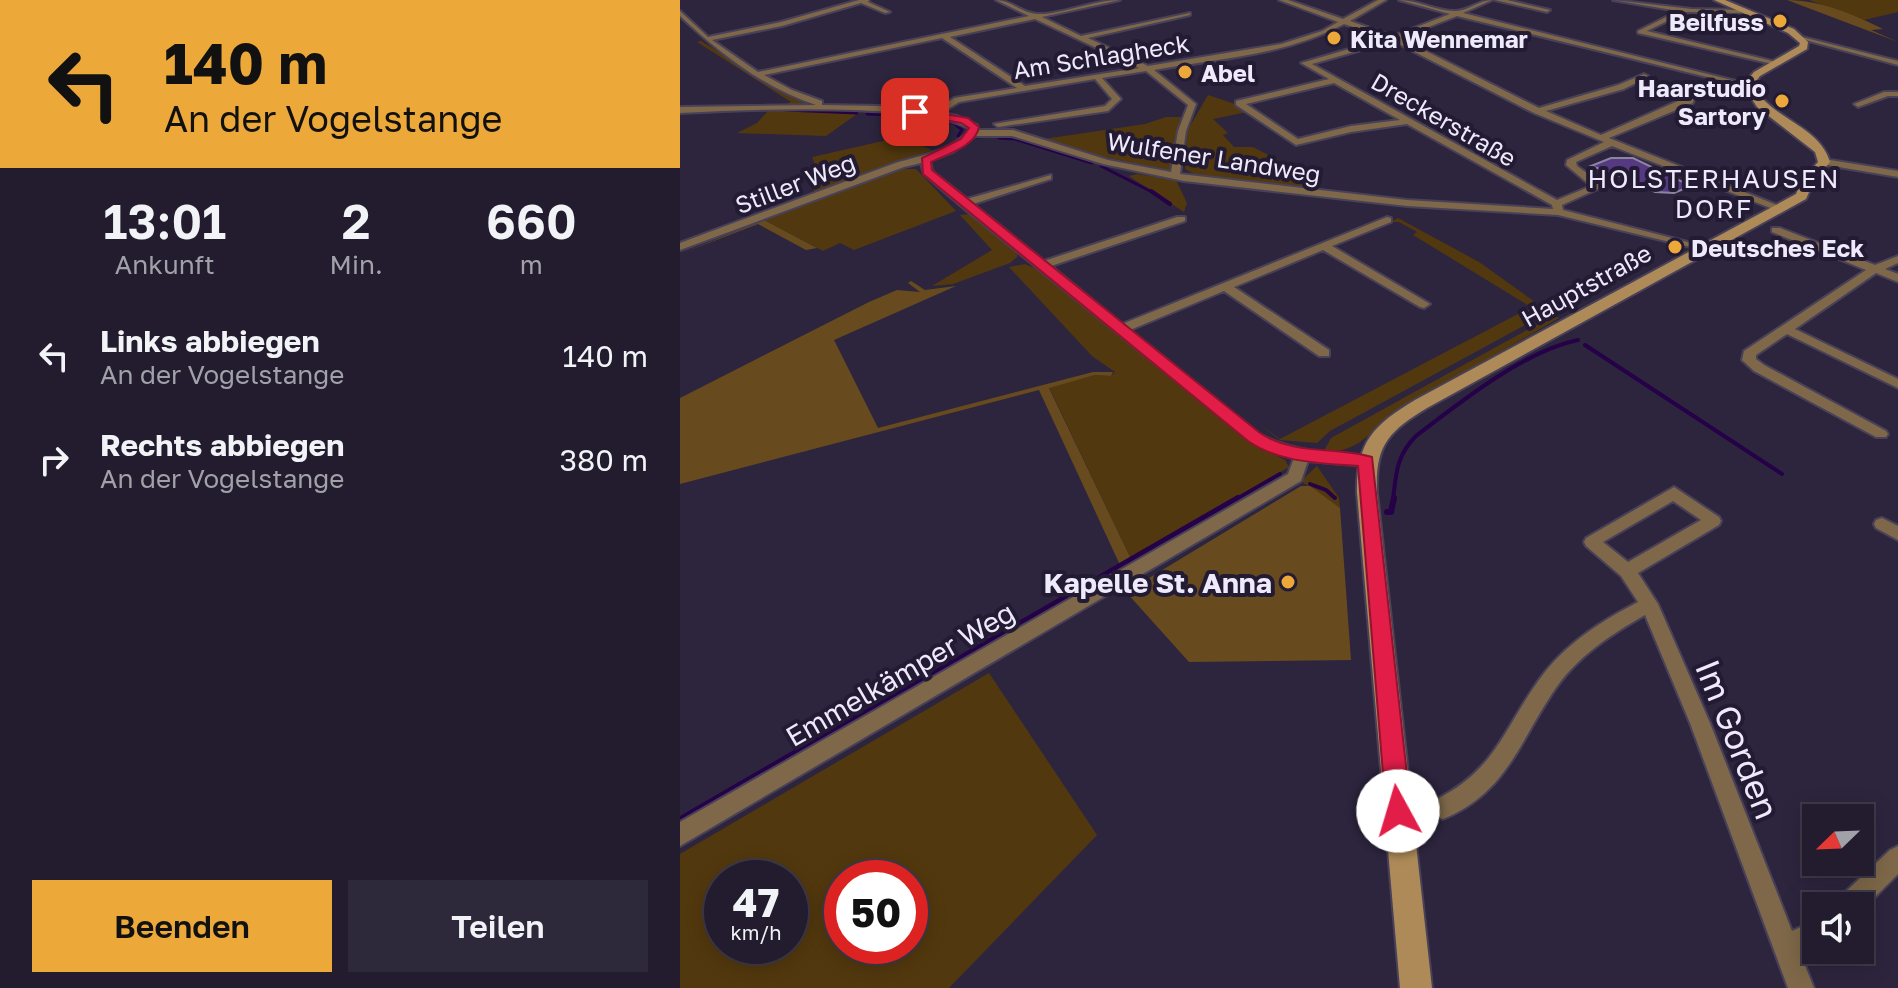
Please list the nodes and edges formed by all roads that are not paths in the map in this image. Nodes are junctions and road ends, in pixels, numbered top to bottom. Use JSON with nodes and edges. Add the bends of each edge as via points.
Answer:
{"nodes":[{"id":1,"x":863,"y":0,"type":"edge"},
{"id":2,"x":999,"y":0,"type":"edge"},
{"id":3,"x":1117,"y":0,"type":"edge"},
{"id":4,"x":1282,"y":0,"type":"edge"},
{"id":5,"x":1383,"y":0,"type":"edge"},
{"id":6,"x":1402,"y":0,"type":"edge"},
{"id":7,"x":1489,"y":0,"type":"edge"},
{"id":8,"x":1498,"y":0,"type":"edge"},
{"id":9,"x":1616,"y":0,"type":"edge"},
{"id":10,"x":1718,"y":0,"type":"edge"},
{"id":11,"x":1674,"y":4,"type":"edge"},
{"id":12,"x":1547,"y":10,"type":"dead end"},
{"id":13,"x":1685,"y":10,"type":"junction"},
{"id":14,"x":1741,"y":11,"type":"junction"},
{"id":15,"x":887,"y":12,"type":"dead end"},
{"id":16,"x":680,"y":13,"type":"edge"},
{"id":17,"x":1188,"y":14,"type":"dead end"},
{"id":18,"x":1459,"y":14,"type":"junction"},
{"id":19,"x":1032,"y":16,"type":"junction"},
{"id":20,"x":1174,"y":17,"type":"junction"},
{"id":21,"x":1345,"y":21,"type":"junction"},
{"id":22,"x":1190,"y":24,"type":"dead end"},
{"id":23,"x":942,"y":35,"type":"junction"},
{"id":24,"x":1800,"y":37,"type":"junction"},
{"id":25,"x":1080,"y":38,"type":"junction"},
{"id":26,"x":707,"y":39,"type":"junction"},
{"id":27,"x":1396,"y":39,"type":"junction"},
{"id":28,"x":1777,"y":63,"type":"junction"},
{"id":29,"x":1898,"y":63,"type":"edge"},
{"id":30,"x":1668,"y":66,"type":"junction"},
{"id":31,"x":1148,"y":69,"type":"junction"},
{"id":32,"x":759,"y":74,"type":"junction"},
{"id":33,"x":1097,"y":77,"type":"junction"},
{"id":34,"x":1637,"y":79,"type":"junction"},
{"id":35,"x":1336,"y":80,"type":"junction"},
{"id":36,"x":1748,"y":85,"type":"junction"},
{"id":37,"x":1023,"y":89,"type":"junction"},
{"id":38,"x":1898,"y":94,"type":"edge"},
{"id":39,"x":1858,"y":104,"type":"dead end"},
{"id":40,"x":832,"y":107,"type":"junction"},
{"id":41,"x":680,"y":110,"type":"edge"},
{"id":42,"x":1537,"y":111,"type":"junction"},
{"id":43,"x":935,"y":114,"type":"junction"},
{"id":44,"x":1408,"y":121,"type":"junction"},
{"id":45,"x":998,"y":124,"type":"dead end"},
{"id":46,"x":973,"y":133,"type":"junction"},
{"id":47,"x":1601,"y":138,"type":"junction"},
{"id":48,"x":1612,"y":142,"type":"junction"},
{"id":49,"x":925,"y":160,"type":"junction"},
{"id":50,"x":1824,"y":162,"type":"junction"},
{"id":51,"x":1898,"y":174,"type":"edge"},
{"id":52,"x":1175,"y":176,"type":"junction"},
{"id":53,"x":1048,"y":177,"type":"dead end"},
{"id":54,"x":964,"y":203,"type":"junction"},
{"id":55,"x":1558,"y":208,"type":"junction"},
{"id":56,"x":1782,"y":209,"type":"junction"},
{"id":57,"x":1181,"y":219,"type":"dead end"},
{"id":58,"x":1387,"y":220,"type":"dead end"},
{"id":59,"x":1776,"y":230,"type":"dead end"},
{"id":60,"x":1324,"y":246,"type":"junction"},
{"id":61,"x":680,"y":247,"type":"edge"},
{"id":62,"x":1703,"y":249,"type":"junction"},
{"id":63,"x":1898,"y":259,"type":"edge"},
{"id":64,"x":1041,"y":266,"type":"junction"},
{"id":65,"x":1875,"y":269,"type":"junction"},
{"id":66,"x":1898,"y":278,"type":"edge"},
{"id":67,"x":1226,"y":287,"type":"junction"},
{"id":68,"x":1424,"y":304,"type":"dead end"},
{"id":69,"x":1120,"y":329,"type":"junction"},
{"id":70,"x":1788,"y":330,"type":"junction"},
{"id":71,"x":1324,"y":353,"type":"dead end"},
{"id":72,"x":1898,"y":384,"type":"edge"},
{"id":73,"x":1881,"y":434,"type":"dead end"},
{"id":74,"x":1302,"y":456,"type":"junction"},
{"id":75,"x":1366,"y":461,"type":"junction"},
{"id":76,"x":1882,"y":524,"type":"dead end"},
{"id":77,"x":1898,"y":534,"type":"edge"},
{"id":78,"x":1627,"y":571,"type":"junction"},
{"id":79,"x":1649,"y":604,"type":"junction"},
{"id":80,"x":1443,"y":808,"type":"dead end"},
{"id":81,"x":680,"y":835,"type":"edge"},
{"id":82,"x":1898,"y":858,"type":"edge"},
{"id":83,"x":1863,"y":892,"type":"edge"},
{"id":84,"x":1802,"y":939,"type":"edge"},
{"id":85,"x":1784,"y":948,"type":"junction"},
{"id":86,"x":1416,"y":988,"type":"edge"},
{"id":87,"x":1801,"y":988,"type":"edge"}],
"edges":[{"from":1,"to":15,"type":"street"},
{"from":1,"to":26,"type":"street"},
{"from":2,"to":19,"type":"street"},
{"from":3,"to":19,"type":"street"},
{"from":4,"to":21,"type":"street"},
{"from":5,"to":21,"type":"street","name":"Am Schlagheck"},
{"from":6,"to":18,"type":"street"},
{"from":7,"to":18,"type":"street"},
{"from":8,"to":12,"type":"street"},
{"from":9,"to":11,"type":"street"},
{"from":10,"to":14,"type":"main road"},
{"from":11,"to":13,"type":"street"},
{"from":13,"to":14,"type":"street"},
{"from":13,"to":28,"type":"street","via":[[1640,32]]},
{"from":14,"to":24,"type":"main road"},
{"from":16,"to":26,"type":"street"},
{"from":17,"to":20,"type":"street"},
{"from":18,"to":27,"type":"street"},
{"from":18,"to":30,"type":"street"},
{"from":19,"to":23,"type":"street"},
{"from":19,"to":25,"type":"street"},
{"from":20,"to":22,"type":"street"},
{"from":20,"to":25,"type":"street"},
{"from":21,"to":27,"type":"street"},
{"from":21,"to":31,"type":"street","name":"Am Schlagheck","via":[[1277,47]]},
{"from":23,"to":32,"type":"street"},
{"from":23,"to":37,"type":"street"},
{"from":24,"to":28,"type":"main road","via":[[1805,47]]},
{"from":24,"to":29,"type":"street"},
{"from":25,"to":31,"type":"street"},
{"from":26,"to":32,"type":"street"},
{"from":27,"to":35,"type":"street","name":"Dreckerstraße","via":[[1305,63]]},
{"from":27,"to":42,"type":"street"},
{"from":28,"to":36,"type":"main road"},
{"from":30,"to":34,"type":"street"},
{"from":30,"to":36,"type":"street"},
{"from":31,"to":33,"type":"street","name":"Am Schlagheck"},
{"from":31,"to":52,"type":"street","via":[[1192,104]]},
{"from":32,"to":40,"type":"street","via":[[804,99]]},
{"from":33,"to":37,"type":"street","name":"Am Schlagheck"},
{"from":33,"to":45,"type":"street","via":[[1117,99],[1108,108]]},
{"from":34,"to":42,"type":"street"},
{"from":34,"to":47,"type":"street","via":[[1692,96],[1665,114]]},
{"from":35,"to":44,"type":"street","name":"Dreckerstraße"},
{"from":35,"to":44,"type":"street","via":[[1239,103],[1296,142]]},
{"from":36,"to":50,"type":"main road","via":[[1764,105],[1818,147]]},
{"from":37,"to":43,"type":"street","name":"Am Schlagheck","via":[[957,100]]},
{"from":38,"to":39,"type":"street"},
{"from":40,"to":41,"type":"street","name":"Wulfener Landweg"},
{"from":40,"to":43,"type":"street","name":"Wulfener Landweg"},
{"from":42,"to":47,"type":"street"},
{"from":43,"to":46,"type":"street","name":"Wulfener Landweg","via":[[964,120],[974,127]]},
{"from":44,"to":55,"type":"street","name":"Dreckerstraße"},
{"from":46,"to":49,"type":"street","name":"Stiller Weg"},
{"from":46,"to":52,"type":"street","name":"Wulfener Landweg","via":[[1013,133],[1106,162]]},
{"from":47,"to":48,"type":"street"},
{"from":48,"to":55,"type":"street","via":[[1572,160],[1576,172],[1597,187]]},
{"from":48,"to":56,"type":"street"},
{"from":49,"to":54,"type":"street","via":[[927,172]]},
{"from":49,"to":61,"type":"street","name":"Stiller Weg"},
{"from":50,"to":51,"type":"street"},
{"from":50,"to":56,"type":"main road","name":"Hauptstraße","via":[[1802,196]]},
{"from":52,"to":55,"type":"street","name":"Wulfener Landweg","via":[[1407,203]]},
{"from":53,"to":54,"type":"street"},
{"from":54,"to":64,"type":"street"},
{"from":55,"to":62,"type":"street","name":"Wulfener Landweg"},
{"from":56,"to":62,"type":"main road","name":"Hauptstraße"},
{"from":57,"to":64,"type":"street"},
{"from":58,"to":60,"type":"street"},
{"from":59,"to":65,"type":"street"},
{"from":60,"to":67,"type":"street"},
{"from":60,"to":68,"type":"street"},
{"from":62,"to":75,"type":"main road","name":"Hauptstraße","via":[[1399,417],[1379,435]]},
{"from":63,"to":65,"type":"street"},
{"from":64,"to":69,"type":"street"},
{"from":65,"to":66,"type":"street"},
{"from":65,"to":70,"type":"street"},
{"from":67,"to":69,"type":"street"},
{"from":67,"to":71,"type":"street"},
{"from":69,"to":74,"type":"street","via":[[1254,437]]},
{"from":70,"to":72,"type":"street"},
{"from":70,"to":73,"type":"street","via":[[1749,354],[1749,360]]},
{"from":74,"to":75,"type":"street"},
{"from":74,"to":81,"type":"street","name":"Emmelkämper Weg","via":[[1295,477]]},
{"from":75,"to":86,"type":"main road"},
{"from":76,"to":77,"type":"street"},
{"from":78,"to":78,"type":"street","name":"Im Gorden","via":[[1664,549],[1713,521],[1674,493],[1592,542]]},
{"from":78,"to":79,"type":"street","name":"Im Gorden"},
{"from":79,"to":80,"type":"street","via":[[1593,635],[1551,679],[1489,780]]},
{"from":79,"to":85,"type":"street","name":"Im Gorden","via":[[1700,723]]},
{"from":82,"to":83,"type":"street"},
{"from":84,"to":85,"type":"street"},
{"from":85,"to":87,"type":"street","name":"Im Gorden"}]}
